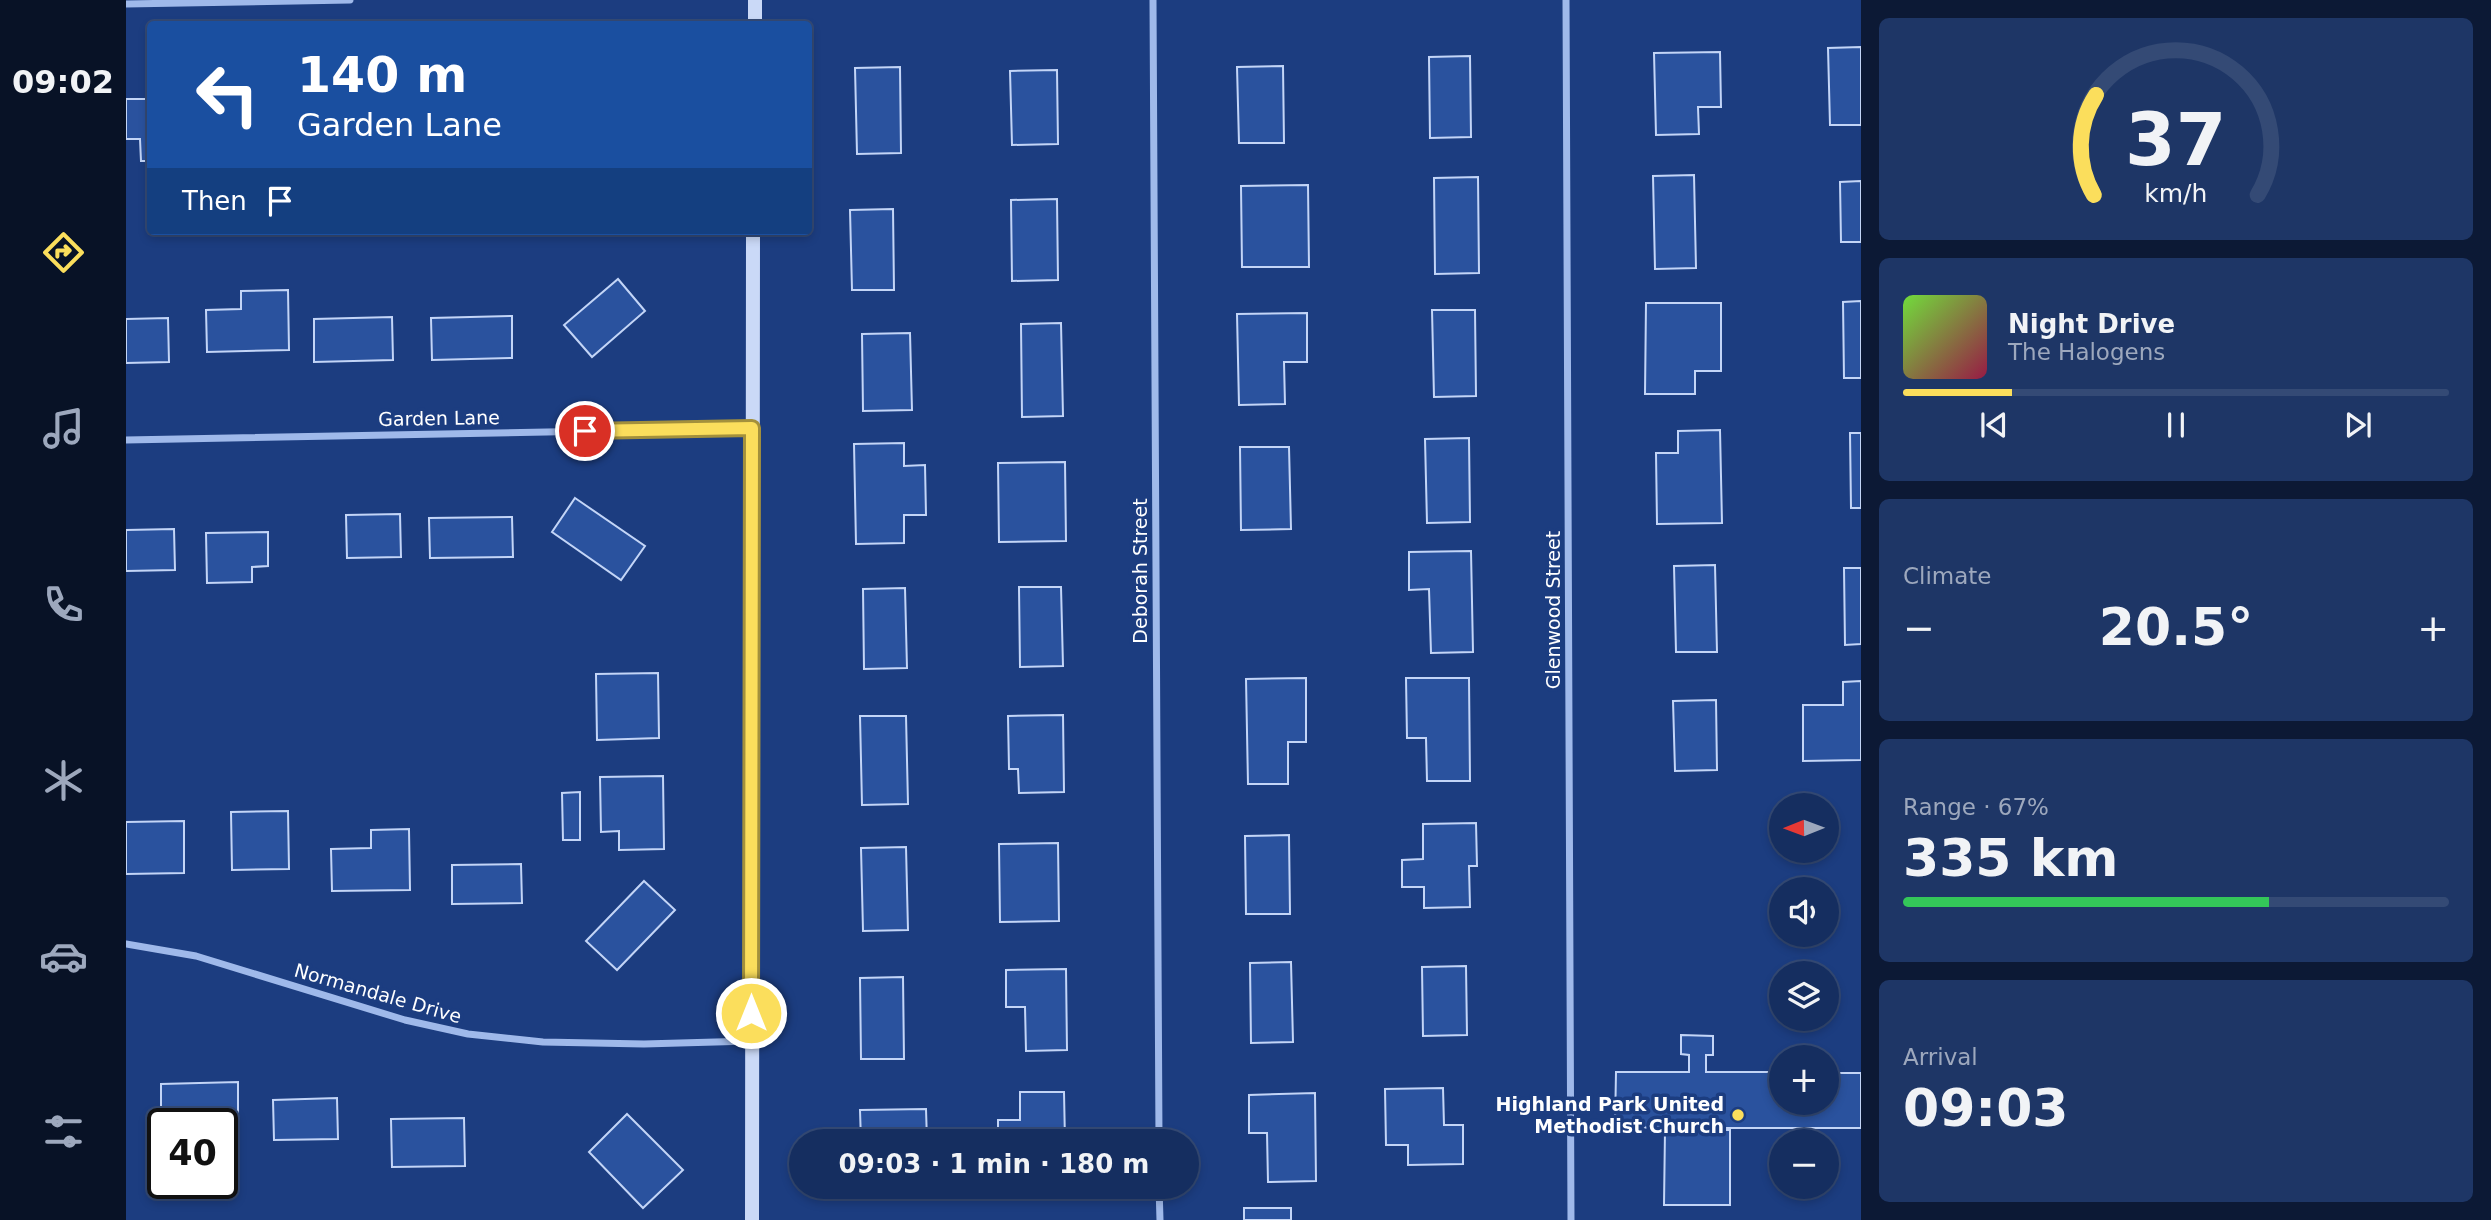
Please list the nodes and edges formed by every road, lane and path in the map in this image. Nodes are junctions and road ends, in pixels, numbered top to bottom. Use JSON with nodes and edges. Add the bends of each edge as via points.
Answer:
{"nodes":[{"id":1,"x":350,"y":0,"type":"edge"},
{"id":2,"x":755,"y":0,"type":"edge"},
{"id":3,"x":1153,"y":0,"type":"edge"},
{"id":4,"x":1566,"y":0,"type":"edge"},
{"id":5,"x":126,"y":4,"type":"edge"},
{"id":6,"x":755,"y":21,"type":"edge"},
{"id":7,"x":753,"y":235,"type":"edge"},
{"id":8,"x":752,"y":428,"type":"junction"},
{"id":9,"x":126,"y":440,"type":"edge"},
{"id":10,"x":126,"y":944,"type":"edge"},
{"id":11,"x":751,"y":1041,"type":"junction"},
{"id":12,"x":1159,"y":1129,"type":"edge"},
{"id":13,"x":1159,"y":1199,"type":"edge"},
{"id":14,"x":752,"y":1220,"type":"edge"},
{"id":15,"x":1160,"y":1220,"type":"edge"},
{"id":16,"x":1571,"y":1220,"type":"edge"}],
"edges":[{"from":1,"to":5,"type":"street"},
{"from":2,"to":6,"type":"street"},
{"from":3,"to":12,"type":"street","name":"Deborah Street"},
{"from":4,"to":16,"type":"street","name":"Glenwood Street"},
{"from":7,"to":8,"type":"street"},
{"from":8,"to":9,"type":"street","name":"Garden Lane"},
{"from":8,"to":11,"type":"street"},
{"from":10,"to":11,"type":"street","name":"Normandale Drive","via":[[195,956],[405,1020],[468,1034],[543,1042]]},
{"from":11,"to":14,"type":"street"},
{"from":13,"to":15,"type":"street"}]}
